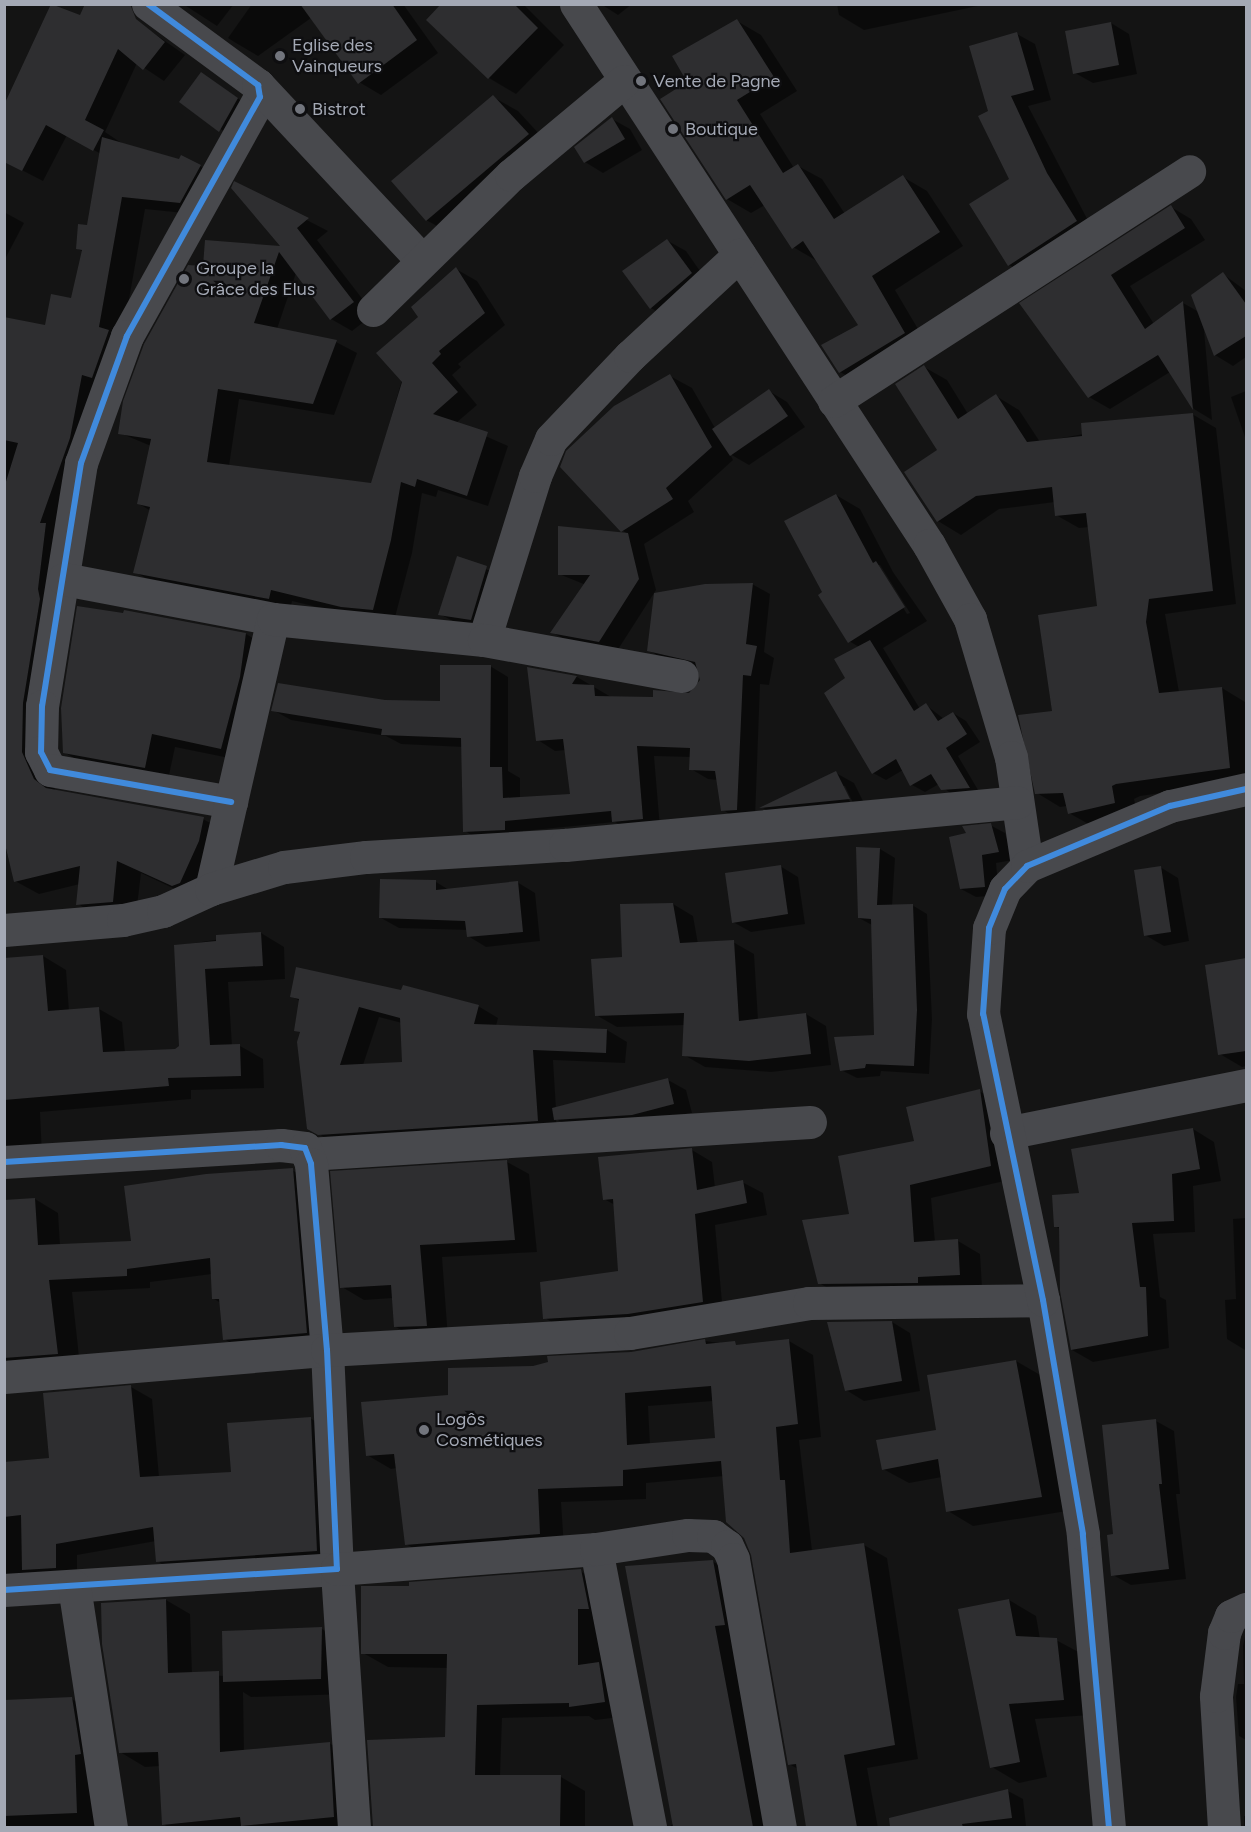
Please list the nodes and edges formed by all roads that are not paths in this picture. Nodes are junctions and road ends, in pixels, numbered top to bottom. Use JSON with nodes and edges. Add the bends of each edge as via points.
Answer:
{"nodes":[{"id":1,"x":148,"y":4,"type":"edge"},
{"id":2,"x":576,"y":4,"type":"edge"},
{"id":3,"x":624,"y":81,"type":"junction"},
{"id":4,"x":258,"y":85,"type":"junction"},
{"id":5,"x":1189,"y":171,"type":"dead end"},
{"id":6,"x":739,"y":255,"type":"junction"},
{"id":7,"x":422,"y":260,"type":"junction"},
{"id":8,"x":373,"y":310,"type":"dead end"},
{"id":9,"x":834,"y":401,"type":"junction"},
{"id":10,"x":64,"y":579,"type":"junction"},
{"id":11,"x":273,"y":619,"type":"junction"},
{"id":12,"x":484,"y":640,"type":"junction"},
{"id":13,"x":682,"y":676,"type":"dead end"},
{"id":14,"x":1246,"y":789,"type":"edge"},
{"id":15,"x":231,"y":802,"type":"junction"},
{"id":16,"x":1017,"y":802,"type":"junction"},
{"id":17,"x":1027,"y":866,"type":"junction"},
{"id":18,"x":211,"y":889,"type":"junction"},
{"id":19,"x":4,"y":930,"type":"edge"},
{"id":20,"x":1246,"y":1085,"type":"edge"},
{"id":21,"x":810,"y":1122,"type":"dead end"},
{"id":22,"x":1006,"y":1133,"type":"junction"},
{"id":23,"x":308,"y":1154,"type":"junction"},
{"id":24,"x":4,"y":1162,"type":"edge"},
{"id":25,"x":1043,"y":1300,"type":"junction"},
{"id":26,"x":327,"y":1350,"type":"junction"},
{"id":27,"x":4,"y":1377,"type":"edge"},
{"id":28,"x":596,"y":1549,"type":"junction"},
{"id":29,"x":337,"y":1569,"type":"junction"},
{"id":30,"x":74,"y":1586,"type":"junction"},
{"id":31,"x":4,"y":1590,"type":"edge"},
{"id":32,"x":1246,"y":1610,"type":"edge"},
{"id":33,"x":111,"y":1827,"type":"edge"},
{"id":34,"x":354,"y":1827,"type":"edge"},
{"id":35,"x":650,"y":1827,"type":"edge"},
{"id":36,"x":780,"y":1827,"type":"edge"},
{"id":37,"x":1109,"y":1827,"type":"edge"},
{"id":38,"x":1224,"y":1827,"type":"edge"}],
"edges":[{"from":1,"to":4,"type":"street"},
{"from":2,"to":3,"type":"street"},
{"from":3,"to":6,"type":"street"},
{"from":3,"to":7,"type":"street","via":[[511,175]]},
{"from":4,"to":7,"type":"street"},
{"from":4,"to":10,"type":"street","via":[[256,110],[127,336],[81,463]]},
{"from":5,"to":9,"type":"street"},
{"from":6,"to":9,"type":"street"},
{"from":6,"to":12,"type":"street","via":[[630,356],[551,439],[535,476]]},
{"from":7,"to":8,"type":"street"},
{"from":9,"to":16,"type":"street","via":[[928,545],[970,619],[1011,757]]},
{"from":10,"to":11,"type":"street"},
{"from":10,"to":15,"type":"street","via":[[42,706],[41,752],[50,770]]},
{"from":11,"to":12,"type":"street"},
{"from":11,"to":15,"type":"street"},
{"from":12,"to":13,"type":"street"},
{"from":14,"to":17,"type":"street","via":[[1170,806]]},
{"from":15,"to":18,"type":"street"},
{"from":16,"to":17,"type":"street"},
{"from":16,"to":18,"type":"street","via":[[565,845],[366,856],[284,867]]},
{"from":17,"to":22,"type":"street","via":[[1005,889],[989,928],[983,1014]]},
{"from":18,"to":19,"type":"street","via":[[163,911],[123,920]]},
{"from":20,"to":22,"type":"street"},
{"from":21,"to":23,"type":"street"},
{"from":22,"to":25,"type":"street"},
{"from":23,"to":24,"type":"street","via":[[300,1144]]},
{"from":23,"to":26,"type":"street"},
{"from":25,"to":26,"type":"street","via":[[809,1303],[630,1333]]},
{"from":25,"to":37,"type":"street","via":[[1083,1534]]},
{"from":26,"to":27,"type":"street"},
{"from":26,"to":29,"type":"street"},
{"from":28,"to":29,"type":"street"},
{"from":28,"to":35,"type":"street"},
{"from":28,"to":36,"type":"street","via":[[688,1535],[713,1536],[727,1546],[739,1587]]},
{"from":29,"to":30,"type":"street"},
{"from":29,"to":34,"type":"street"},
{"from":30,"to":31,"type":"street"},
{"from":30,"to":33,"type":"street"},
{"from":32,"to":38,"type":"street","via":[[1231,1616],[1221,1648],[1218,1677]]}]}
